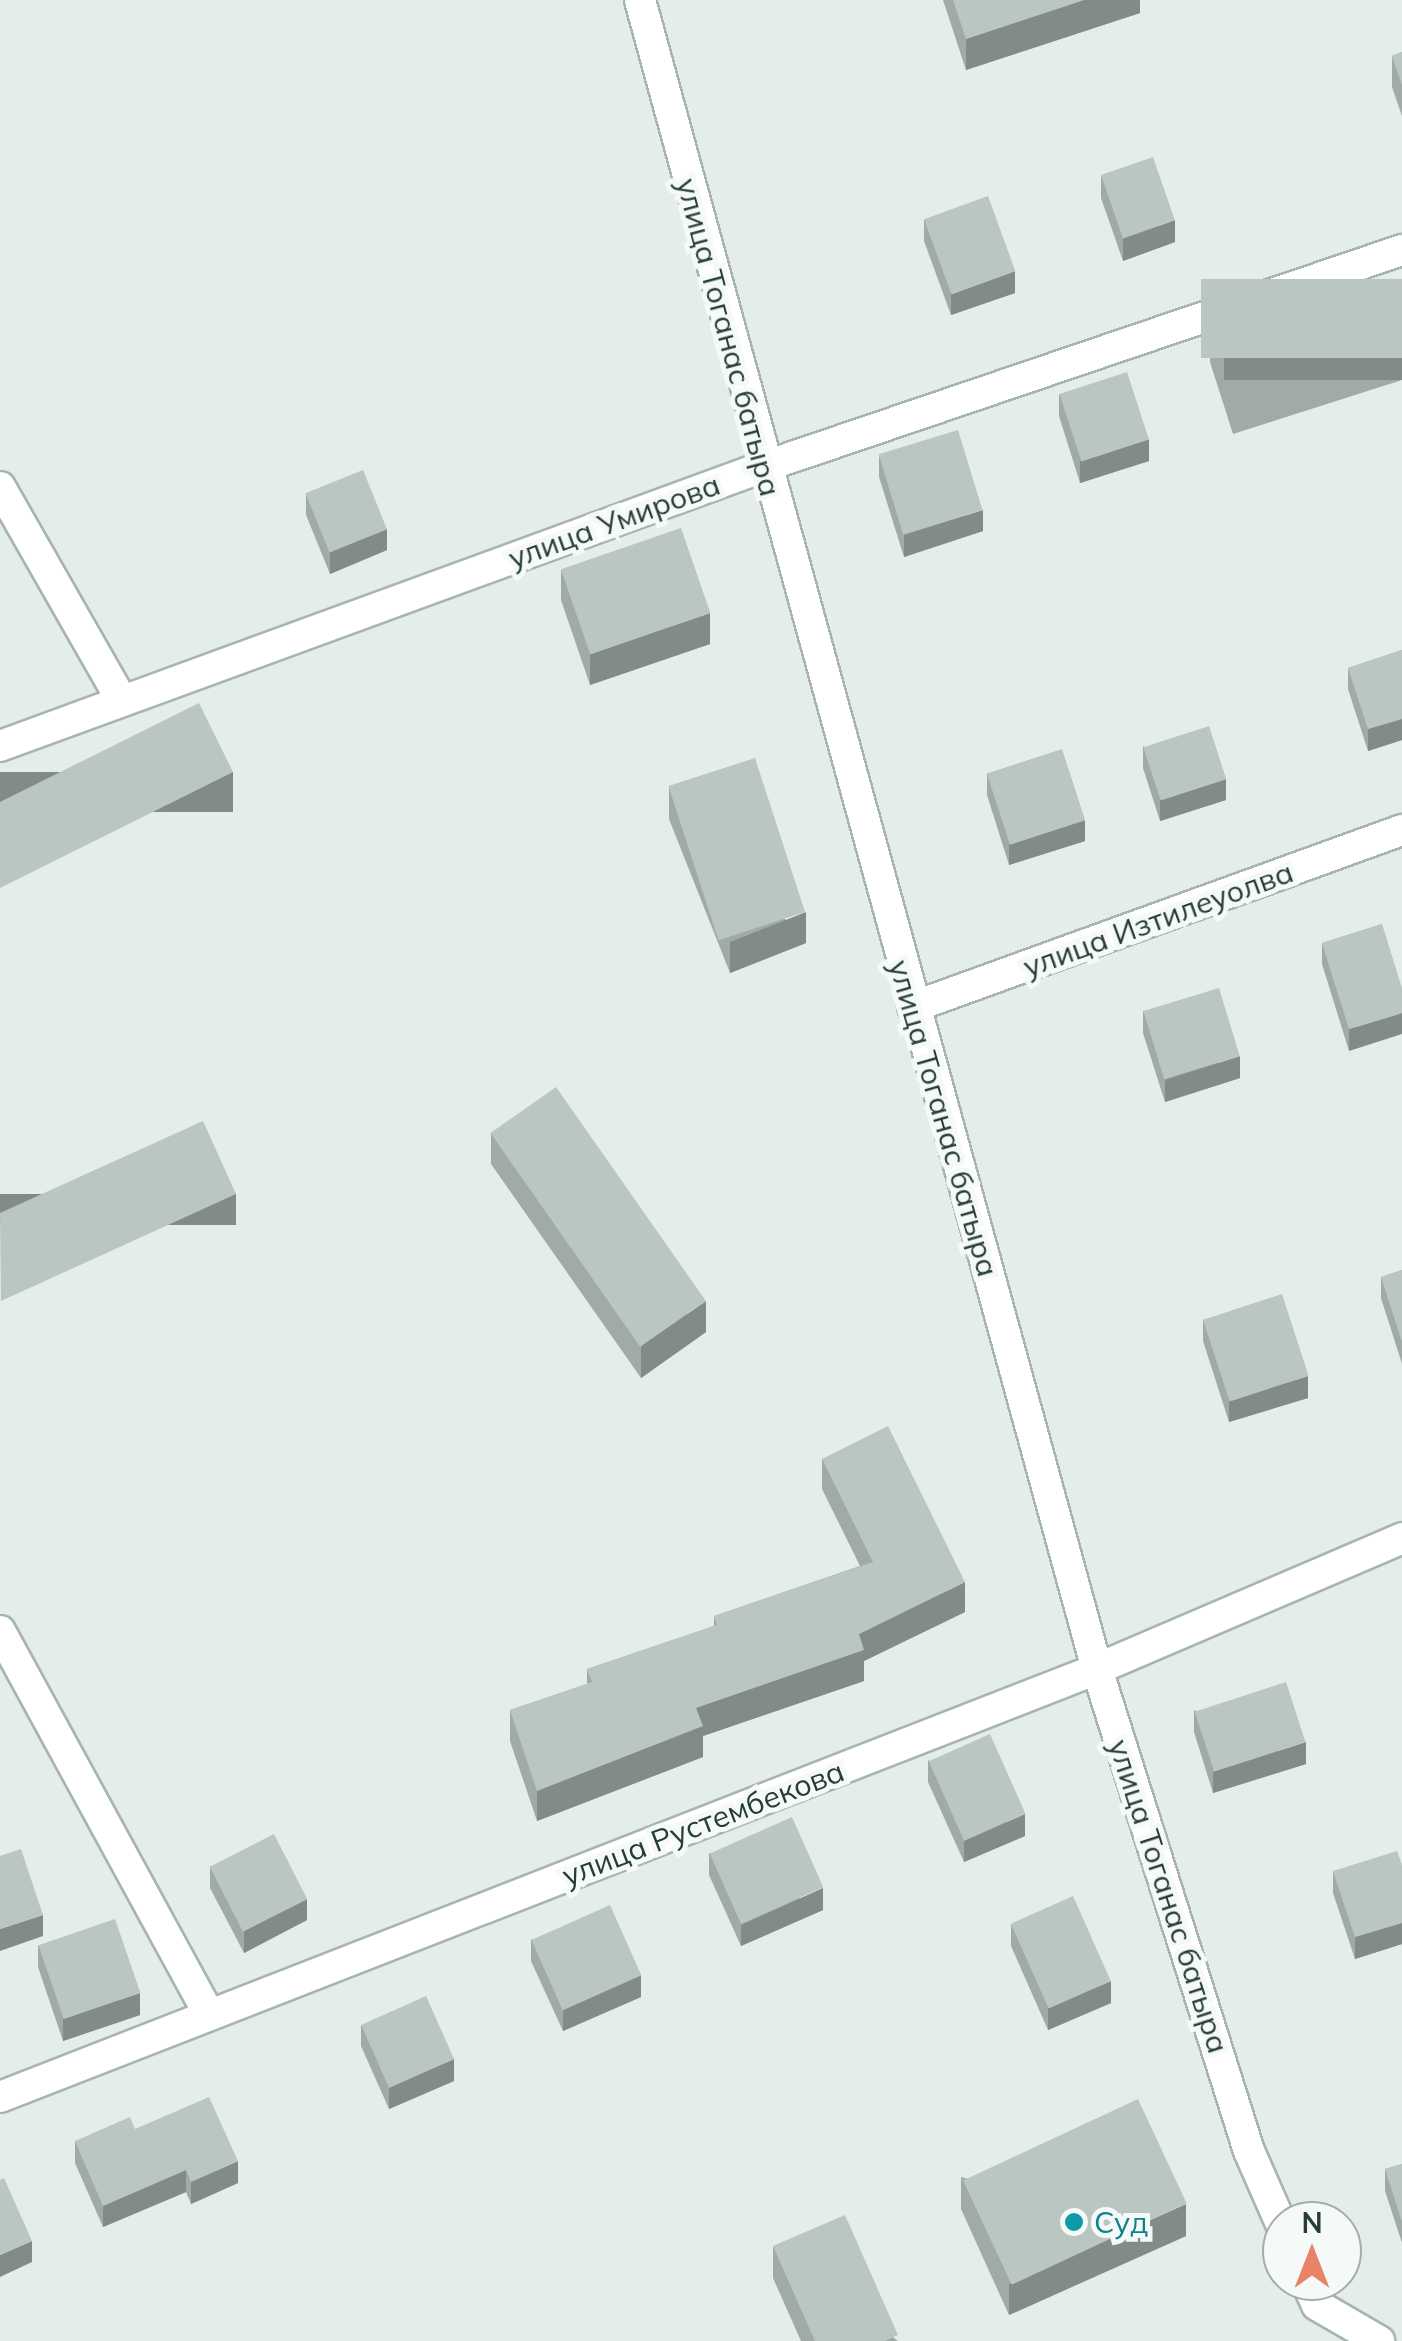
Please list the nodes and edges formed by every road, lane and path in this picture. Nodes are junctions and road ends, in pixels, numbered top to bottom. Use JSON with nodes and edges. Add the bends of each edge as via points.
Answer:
{"nodes":[{"id":1,"x":640,"y":0,"type":"edge"},
{"id":2,"x":1402,"y":250,"type":"edge"},
{"id":3,"x":763,"y":466,"type":"junction"},
{"id":4,"x":0,"y":487,"type":"edge"},
{"id":5,"x":122,"y":701,"type":"junction"},
{"id":6,"x":0,"y":746,"type":"edge"},
{"id":7,"x":1402,"y":830,"type":"edge"},
{"id":8,"x":914,"y":1008,"type":"junction"},
{"id":9,"x":1402,"y":1538,"type":"edge"},
{"id":10,"x":0,"y":1631,"type":"edge"},
{"id":11,"x":1097,"y":1670,"type":"junction"},
{"id":12,"x":210,"y":2015,"type":"junction"},
{"id":13,"x":0,"y":2097,"type":"edge"},
{"id":14,"x":1271,"y":2201,"type":"edge"},
{"id":15,"x":1314,"y":2301,"type":"edge"},
{"id":16,"x":1379,"y":2341,"type":"edge"}],
"edges":[{"from":1,"to":3,"type":"street","name":"улица Тоганас батыра"},
{"from":2,"to":3,"type":"street","name":"улица Умирова"},
{"from":3,"to":5,"type":"street","name":"улица Умирова"},
{"from":3,"to":8,"type":"street","name":"улица Тоганас батыра"},
{"from":4,"to":5,"type":"street"},
{"from":5,"to":6,"type":"street","name":"улица Умирова"},
{"from":7,"to":8,"type":"street","name":"улица Изтилеуолва"},
{"from":8,"to":11,"type":"street","name":"улица Тоганас батыра"},
{"from":9,"to":11,"type":"street","name":"улица Рустембекова"},
{"from":10,"to":12,"type":"street"},
{"from":11,"to":12,"type":"street","name":"улица Рустембекова"},
{"from":11,"to":14,"type":"street","name":"улица Тоганас батыра","via":[[1249,2151]]},
{"from":12,"to":13,"type":"street","name":"улица Рустембекова"},
{"from":15,"to":16,"type":"street"}]}
